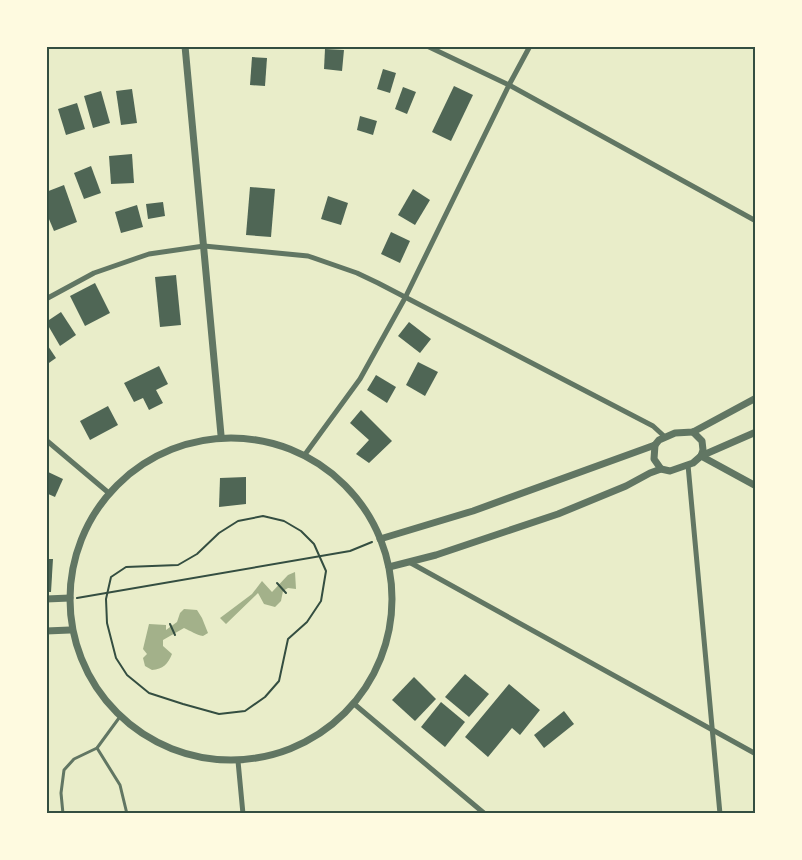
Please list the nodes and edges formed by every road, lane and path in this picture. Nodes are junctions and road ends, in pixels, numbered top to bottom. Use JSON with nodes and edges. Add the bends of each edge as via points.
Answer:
{"nodes":[{"id":1,"x":185,"y":46,"type":"edge"},
{"id":2,"x":427,"y":46,"type":"edge"},
{"id":3,"x":530,"y":46,"type":"edge"},
{"id":4,"x":509,"y":85,"type":"junction"},
{"id":5,"x":756,"y":221,"type":"edge"},
{"id":6,"x":204,"y":246,"type":"junction"},
{"id":7,"x":405,"y":298,"type":"junction"},
{"id":8,"x":46,"y":299,"type":"edge"},
{"id":9,"x":756,"y":398,"type":"edge"},
{"id":10,"x":693,"y":432,"type":"junction"},
{"id":11,"x":756,"y":432,"type":"edge"},
{"id":12,"x":221,"y":435,"type":"junction"},
{"id":13,"x":665,"y":437,"type":"junction"},
{"id":14,"x":46,"y":440,"type":"edge"},
{"id":15,"x":655,"y":445,"type":"junction"},
{"id":16,"x":306,"y":453,"type":"junction"},
{"id":17,"x":701,"y":456,"type":"junction"},
{"id":18,"x":688,"y":465,"type":"junction"},
{"id":19,"x":662,"y":469,"type":"junction"},
{"id":20,"x":756,"y":486,"type":"edge"},
{"id":21,"x":110,"y":494,"type":"junction"},
{"id":22,"x":380,"y":539,"type":"junction"},
{"id":23,"x":320,"y":557,"type":"junction"},
{"id":24,"x":410,"y":562,"type":"junction"},
{"id":25,"x":389,"y":567,"type":"junction"},
{"id":26,"x":277,"y":583,"type":"dead end"},
{"id":27,"x":108,"y":592,"type":"junction"},
{"id":28,"x":286,"y":593,"type":"dead end"},
{"id":29,"x":82,"y":597,"type":"dead end"},
{"id":30,"x":70,"y":598,"type":"junction"},
{"id":31,"x":46,"y":599,"type":"edge"},
{"id":32,"x":170,"y":624,"type":"dead end"},
{"id":33,"x":70,"y":630,"type":"junction"},
{"id":34,"x":46,"y":631,"type":"edge"},
{"id":35,"x":175,"y":635,"type":"dead end"},
{"id":36,"x":353,"y":703,"type":"junction"},
{"id":37,"x":119,"y":718,"type":"junction"},
{"id":38,"x":712,"y":730,"type":"junction"},
{"id":39,"x":97,"y":748,"type":"junction"},
{"id":40,"x":756,"y":754,"type":"edge"},
{"id":41,"x":238,"y":761,"type":"junction"},
{"id":42,"x":63,"y":813,"type":"edge"},
{"id":43,"x":127,"y":813,"type":"edge"},
{"id":44,"x":243,"y":813,"type":"edge"},
{"id":45,"x":485,"y":813,"type":"edge"},
{"id":46,"x":720,"y":813,"type":"edge"}],
"edges":[{"from":1,"to":6,"type":"street"},
{"from":2,"to":4,"type":"street"},
{"from":3,"to":4,"type":"street"},
{"from":4,"to":5,"type":"street"},
{"from":4,"to":7,"type":"street"},
{"from":6,"to":7,"type":"street","via":[[308,256],[357,273]]},
{"from":6,"to":8,"type":"street","via":[[149,254],[94,273]]},
{"from":6,"to":12,"type":"street"},
{"from":7,"to":13,"type":"street","via":[[653,426]]},
{"from":7,"to":16,"type":"street","via":[[360,379]]},
{"from":9,"to":10,"type":"street"},
{"from":10,"to":13,"type":"street"},
{"from":10,"to":17,"type":"street","via":[[702,441]]},
{"from":11,"to":17,"type":"street"},
{"from":12,"to":16,"type":"street","via":[[256,435]]},
{"from":12,"to":21,"type":"street","via":[[174,447]]},
{"from":13,"to":15,"type":"street"},
{"from":14,"to":21,"type":"street"},
{"from":15,"to":19,"type":"street","via":[[654,459]]},
{"from":15,"to":22,"type":"street","via":[[473,512]]},
{"from":16,"to":22,"type":"street","via":[[340,477],[365,507]]},
{"from":17,"to":18,"type":"street"},
{"from":17,"to":20,"type":"street"},
{"from":18,"to":19,"type":"street","via":[[670,471]]},
{"from":18,"to":38,"type":"street"},
{"from":19,"to":24,"type":"street","via":[[558,514]]},
{"from":21,"to":30,"type":"street","via":[[82,542]]},
{"from":22,"to":23,"type":"path"},
{"from":22,"to":25,"type":"street"},
{"from":23,"to":27,"type":"path"},
{"from":23,"to":27,"type":"path","via":[[301,531],[284,521],[263,516],[238,521],[178,565],[126,567],[111,577]]},
{"from":23,"to":27,"type":"path","via":[[326,571],[321,600],[307,622],[288,639],[279,681],[245,711],[219,714],[183,704],[150,693],[127,675],[116,658],[107,623]]},
{"from":24,"to":25,"type":"street"},
{"from":24,"to":38,"type":"street"},
{"from":25,"to":36,"type":"street","via":[[391,615],[378,662]]},
{"from":26,"to":28,"type":"path"},
{"from":27,"to":29,"type":"path"},
{"from":30,"to":31,"type":"street"},
{"from":30,"to":33,"type":"street"},
{"from":32,"to":35,"type":"path"},
{"from":33,"to":34,"type":"street"},
{"from":33,"to":37,"type":"street","via":[[71,648]]},
{"from":36,"to":41,"type":"street","via":[[339,718],[304,742]]},
{"from":36,"to":45,"type":"street"},
{"from":37,"to":39,"type":"lane"},
{"from":37,"to":41,"type":"street","via":[[130,730],[165,750],[206,761]]},
{"from":38,"to":40,"type":"street"},
{"from":38,"to":46,"type":"street"},
{"from":39,"to":42,"type":"lane","via":[[74,759],[64,770]]},
{"from":39,"to":43,"type":"lane","via":[[120,785]]},
{"from":41,"to":44,"type":"street"}]}
